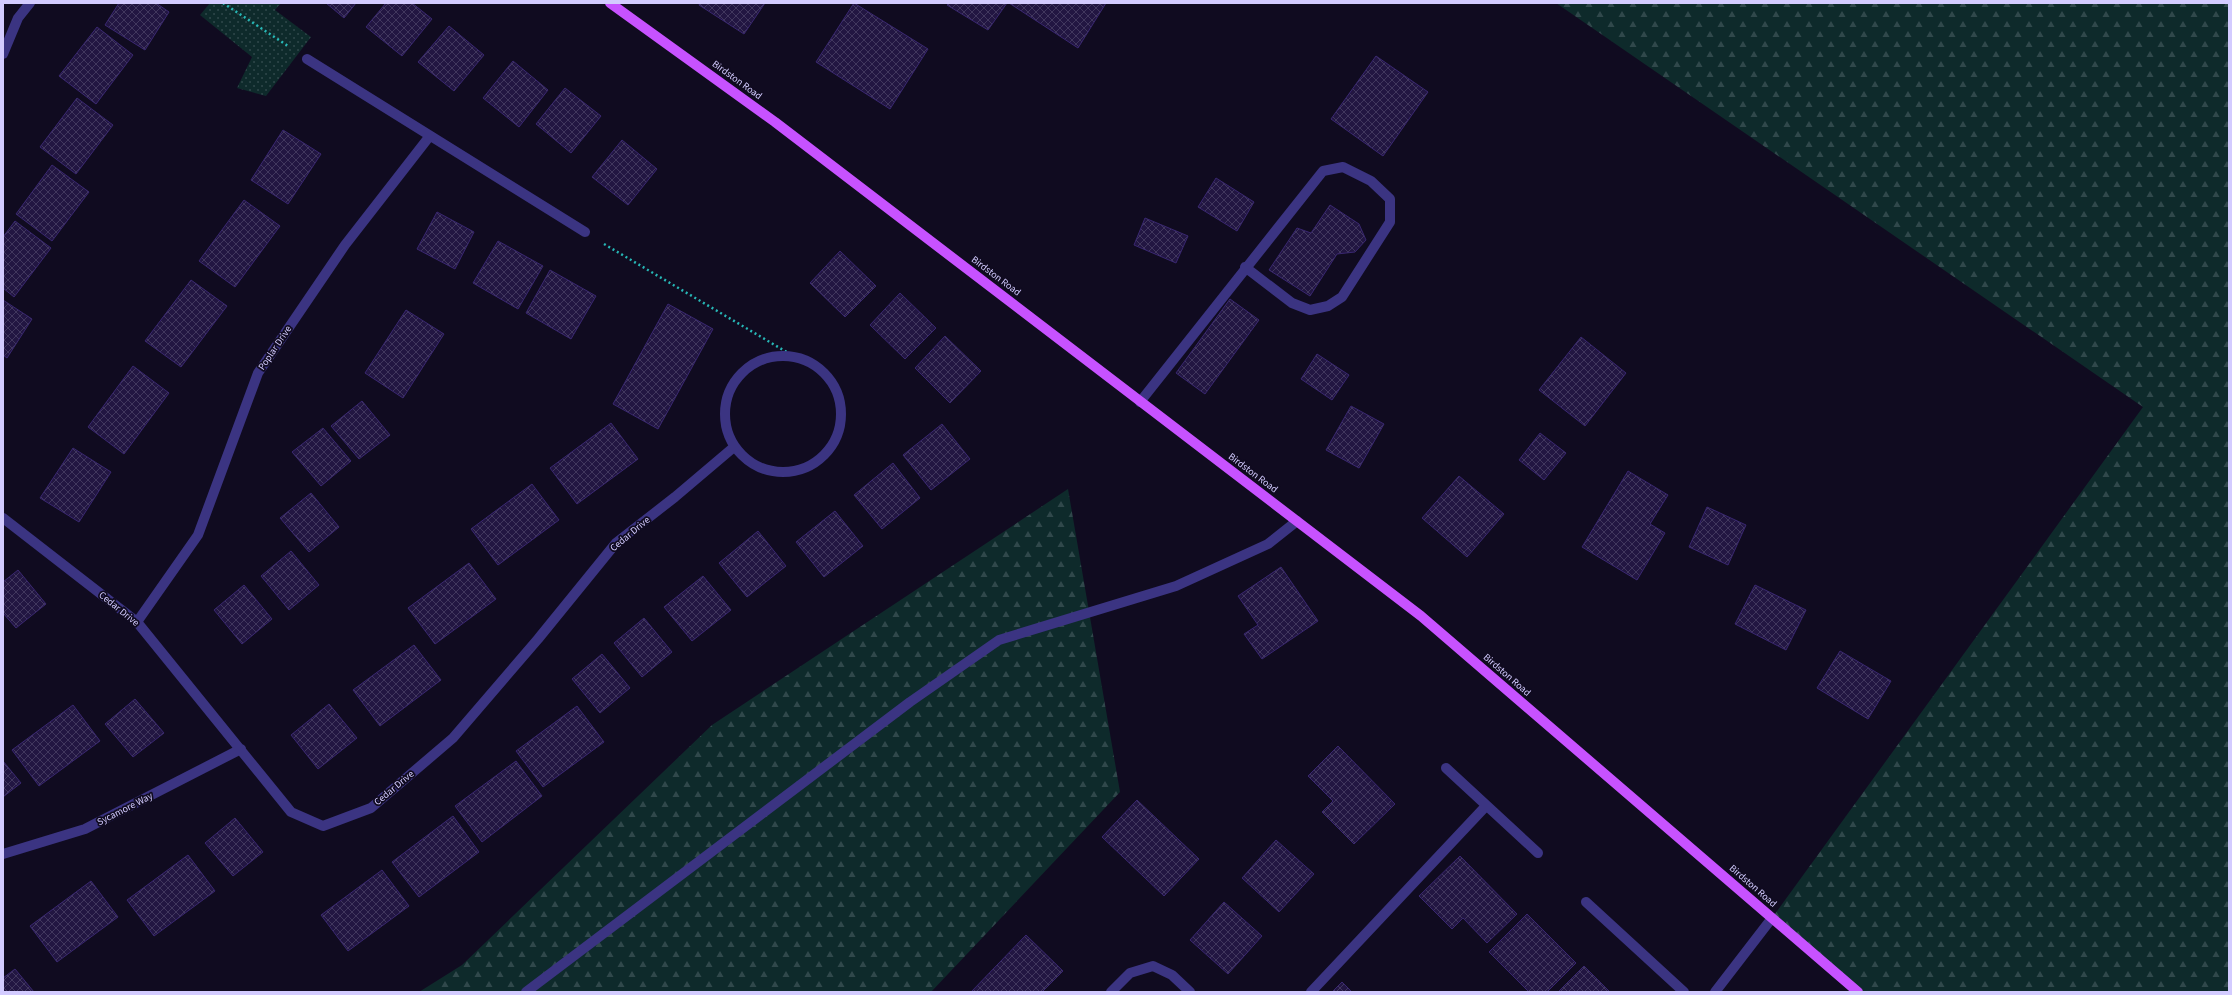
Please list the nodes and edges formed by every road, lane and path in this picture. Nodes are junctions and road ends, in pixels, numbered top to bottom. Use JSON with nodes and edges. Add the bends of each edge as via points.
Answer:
{"nodes":[{"id":1,"x":30,"y":3,"type":"edge"},
{"id":2,"x":223,"y":3,"type":"edge"},
{"id":3,"x":610,"y":3,"type":"edge"},
{"id":4,"x":3,"y":54,"type":"edge"},
{"id":5,"x":307,"y":59,"type":"joint"},
{"id":6,"x":429,"y":137,"type":"junction"},
{"id":7,"x":585,"y":232,"type":"joint"},
{"id":8,"x":1245,"y":267,"type":"junction"},
{"id":9,"x":795,"y":357,"type":"junction"},
{"id":10,"x":1140,"y":402,"type":"junction"},
{"id":11,"x":734,"y":447,"type":"junction"},
{"id":12,"x":3,"y":518,"type":"edge"},
{"id":13,"x":1297,"y":521,"type":"junction"},
{"id":14,"x":137,"y":622,"type":"junction"},
{"id":15,"x":241,"y":750,"type":"junction"},
{"id":16,"x":1446,"y":768,"type":"dead end"},
{"id":17,"x":1485,"y":807,"type":"junction"},
{"id":18,"x":1538,"y":853,"type":"dead end"},
{"id":19,"x":3,"y":854,"type":"edge"},
{"id":20,"x":1586,"y":902,"type":"dead end"},
{"id":21,"x":1772,"y":918,"type":"junction"},
{"id":22,"x":526,"y":992,"type":"edge"},
{"id":23,"x":1111,"y":992,"type":"edge"},
{"id":24,"x":1190,"y":992,"type":"edge"},
{"id":25,"x":1310,"y":992,"type":"edge"},
{"id":26,"x":1684,"y":992,"type":"edge"},
{"id":27,"x":1715,"y":992,"type":"edge"},
{"id":28,"x":1858,"y":992,"type":"edge"}],
"edges":[{"from":1,"to":4,"type":"street","via":[[18,18]]},
{"from":2,"to":5,"type":"path"},
{"from":3,"to":10,"type":"main road","name":"Birdston Road","via":[[775,122]]},
{"from":5,"to":6,"type":"street"},
{"from":6,"to":7,"type":"street"},
{"from":6,"to":14,"type":"street","name":"Poplar Drive","via":[[345,245],[258,373],[198,535]]},
{"from":7,"to":9,"type":"path"},
{"from":8,"to":8,"type":"street","via":[[1323,171],[1343,167],[1371,181],[1390,199],[1390,222],[1342,297],[1328,306],[1310,310],[1292,303]]},
{"from":8,"to":10,"type":"street"},
{"from":9,"to":11,"type":"street","via":[[775,356],[756,362],[740,374],[729,390],[724,410],[726,429]]},
{"from":9,"to":11,"type":"street","via":[[813,364],[828,377],[838,394],[841,413],[839,432],[830,448],[817,461],[801,470],[782,472],[764,470],[747,461]]},
{"from":10,"to":13,"type":"main road","name":"Birdston Road"},
{"from":11,"to":15,"type":"street","name":"Cedar Drive","via":[[616,543],[538,640],[453,738],[371,808],[323,826],[291,812]]},
{"from":12,"to":14,"type":"street","name":"Cedar Drive"},
{"from":13,"to":21,"type":"main road","name":"Birdston Road","via":[[1421,616]]},
{"from":13,"to":22,"type":"street","via":[[1268,544],[1176,586],[999,640],[910,702]]},
{"from":14,"to":15,"type":"street","name":"Cedar Drive"},
{"from":15,"to":19,"type":"street","name":"Sycamore Way","via":[[85,830]]},
{"from":16,"to":17,"type":"street"},
{"from":17,"to":18,"type":"street"},
{"from":17,"to":25,"type":"street"},
{"from":20,"to":26,"type":"street"},
{"from":21,"to":27,"type":"street"},
{"from":21,"to":28,"type":"main road","name":"Birdston Road"},
{"from":23,"to":24,"type":"street","via":[[1130,973],[1153,966],[1172,975]]}]}
